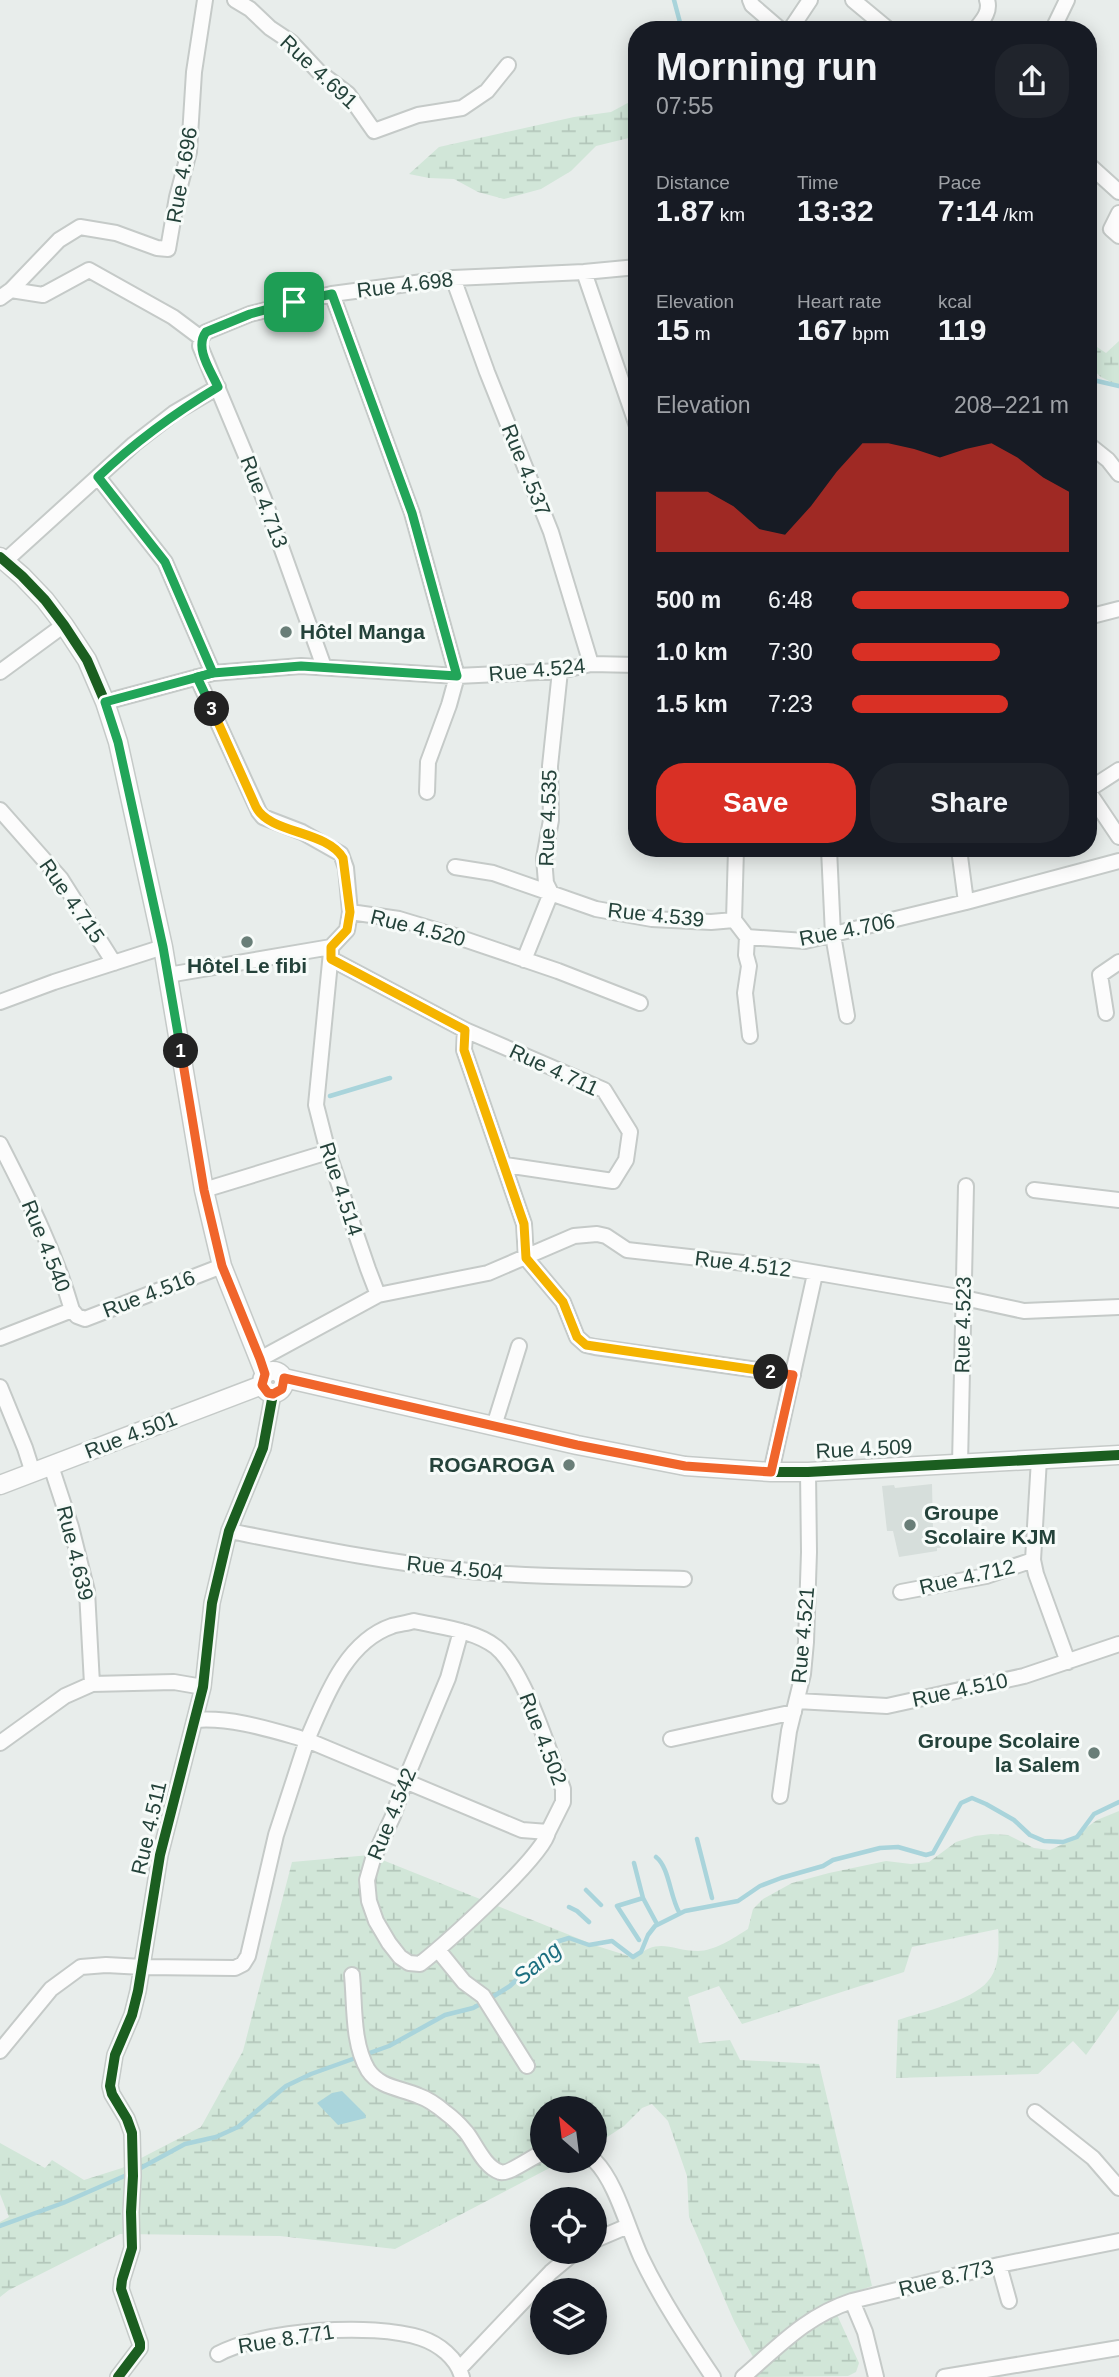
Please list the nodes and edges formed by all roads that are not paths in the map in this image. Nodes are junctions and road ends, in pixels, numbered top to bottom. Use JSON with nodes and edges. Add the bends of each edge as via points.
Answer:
{"nodes":[{"id":1,"x":205,"y":0,"type":"edge"},
{"id":2,"x":235,"y":0,"type":"edge"},
{"id":3,"x":750,"y":0,"type":"edge"},
{"id":4,"x":810,"y":0,"type":"edge"},
{"id":5,"x":853,"y":0,"type":"edge"},
{"id":6,"x":987,"y":0,"type":"edge"},
{"id":7,"x":1068,"y":0,"type":"edge"},
{"id":8,"x":770,"y":21,"type":"edge"},
{"id":9,"x":796,"y":21,"type":"edge"},
{"id":10,"x":878,"y":21,"type":"edge"},
{"id":11,"x":982,"y":21,"type":"edge"},
{"id":12,"x":1058,"y":21,"type":"edge"},
{"id":13,"x":508,"y":65,"type":"dead end"},
{"id":14,"x":1097,"y":172,"type":"edge"},
{"id":15,"x":1119,"y":192,"type":"edge"},
{"id":16,"x":1119,"y":213,"type":"edge"},
{"id":17,"x":1119,"y":236,"type":"edge"},
{"id":18,"x":628,"y":268,"type":"edge"},
{"id":19,"x":584,"y":272,"type":"junction"},
{"id":20,"x":453,"y":278,"type":"junction"},
{"id":21,"x":6,"y":294,"type":"edge"},
{"id":22,"x":332,"y":294,"type":"junction"},
{"id":23,"x":201,"y":338,"type":"junction"},
{"id":24,"x":218,"y":387,"type":"junction"},
{"id":25,"x":628,"y":400,"type":"edge"},
{"id":26,"x":1097,"y":451,"type":"edge"},
{"id":27,"x":1119,"y":474,"type":"edge"},
{"id":28,"x":98,"y":477,"type":"junction"},
{"id":29,"x":3,"y":559,"type":"edge"},
{"id":30,"x":1119,"y":609,"type":"edge"},
{"id":31,"x":1097,"y":615,"type":"edge"},
{"id":32,"x":64,"y":625,"type":"junction"},
{"id":33,"x":591,"y":664,"type":"junction"},
{"id":34,"x":628,"y":665,"type":"edge"},
{"id":35,"x":324,"y":667,"type":"junction"},
{"id":36,"x":560,"y":671,"type":"junction"},
{"id":37,"x":0,"y":672,"type":"edge"},
{"id":38,"x":213,"y":673,"type":"junction"},
{"id":39,"x":457,"y":676,"type":"junction"},
{"id":40,"x":197,"y":677,"type":"junction"},
{"id":41,"x":105,"y":702,"type":"junction"},
{"id":42,"x":1119,"y":770,"type":"edge"},
{"id":43,"x":1097,"y":785,"type":"edge"},
{"id":44,"x":427,"y":792,"type":"dead end"},
{"id":45,"x":1097,"y":804,"type":"edge"},
{"id":46,"x":0,"y":810,"type":"edge"},
{"id":47,"x":1119,"y":837,"type":"edge"},
{"id":48,"x":736,"y":857,"type":"edge"},
{"id":49,"x":829,"y":857,"type":"edge"},
{"id":50,"x":960,"y":857,"type":"edge"},
{"id":51,"x":1119,"y":861,"type":"edge"},
{"id":52,"x":455,"y":867,"type":"dead end"},
{"id":53,"x":551,"y":893,"type":"junction"},
{"id":54,"x":966,"y":902,"type":"junction"},
{"id":55,"x":350,"y":912,"type":"junction"},
{"id":56,"x":734,"y":920,"type":"junction"},
{"id":57,"x":833,"y":935,"type":"junction"},
{"id":58,"x":747,"y":937,"type":"junction"},
{"id":59,"x":163,"y":947,"type":"junction"},
{"id":60,"x":331,"y":953,"type":"junction"},
{"id":61,"x":524,"y":960,"type":"junction"},
{"id":62,"x":1119,"y":962,"type":"edge"},
{"id":63,"x":114,"y":963,"type":"junction"},
{"id":64,"x":168,"y":975,"type":"junction"},
{"id":65,"x":0,"y":1002,"type":"edge"},
{"id":66,"x":640,"y":1003,"type":"dead end"},
{"id":67,"x":1106,"y":1013,"type":"dead end"},
{"id":68,"x":847,"y":1016,"type":"dead end"},
{"id":69,"x":465,"y":1030,"type":"junction"},
{"id":70,"x":750,"y":1036,"type":"dead end"},
{"id":71,"x":0,"y":1144,"type":"edge"},
{"id":72,"x":328,"y":1152,"type":"junction"},
{"id":73,"x":505,"y":1165,"type":"junction"},
{"id":74,"x":966,"y":1186,"type":"dead end"},
{"id":75,"x":204,"y":1190,"type":"junction"},
{"id":76,"x":1034,"y":1190,"type":"dead end"},
{"id":77,"x":1119,"y":1200,"type":"edge"},
{"id":78,"x":526,"y":1258,"type":"junction"},
{"id":79,"x":222,"y":1266,"type":"junction"},
{"id":80,"x":815,"y":1274,"type":"junction"},
{"id":81,"x":378,"y":1294,"type":"junction"},
{"id":82,"x":964,"y":1298,"type":"junction"},
{"id":83,"x":1119,"y":1307,"type":"edge"},
{"id":84,"x":72,"y":1310,"type":"junction"},
{"id":85,"x":0,"y":1338,"type":"edge"},
{"id":86,"x":519,"y":1346,"type":"dead end"},
{"id":87,"x":793,"y":1375,"type":"junction"},
{"id":88,"x":265,"y":1378,"type":"junction"},
{"id":89,"x":0,"y":1387,"type":"edge"},
{"id":90,"x":494,"y":1426,"type":"junction"},
{"id":91,"x":1119,"y":1455,"type":"edge"},
{"id":92,"x":1039,"y":1459,"type":"junction"},
{"id":93,"x":960,"y":1464,"type":"junction"},
{"id":94,"x":51,"y":1466,"type":"junction"},
{"id":95,"x":771,"y":1472,"type":"junction"},
{"id":96,"x":808,"y":1472,"type":"junction"},
{"id":97,"x":33,"y":1473,"type":"junction"},
{"id":98,"x":0,"y":1485,"type":"edge"},
{"id":99,"x":229,"y":1531,"type":"junction"},
{"id":100,"x":1033,"y":1560,"type":"junction"},
{"id":101,"x":684,"y":1578,"type":"dead end"},
{"id":102,"x":901,"y":1592,"type":"dead end"},
{"id":103,"x":461,"y":1631,"type":"junction"},
{"id":104,"x":1119,"y":1644,"type":"edge"},
{"id":105,"x":1068,"y":1662,"type":"junction"},
{"id":106,"x":92,"y":1684,"type":"junction"},
{"id":107,"x":203,"y":1687,"type":"junction"},
{"id":108,"x":795,"y":1706,"type":"junction"},
{"id":109,"x":195,"y":1720,"type":"junction"},
{"id":110,"x":671,"y":1739,"type":"dead end"},
{"id":111,"x":307,"y":1740,"type":"junction"},
{"id":112,"x":0,"y":1743,"type":"edge"},
{"id":113,"x":405,"y":1781,"type":"junction"},
{"id":114,"x":780,"y":1796,"type":"dead end"},
{"id":115,"x":548,"y":1832,"type":"junction"},
{"id":116,"x":438,"y":1950,"type":"junction"},
{"id":117,"x":143,"y":1968,"type":"junction"},
{"id":118,"x":352,"y":1975,"type":"dead end"},
{"id":119,"x":0,"y":2051,"type":"edge"},
{"id":120,"x":527,"y":2066,"type":"dead end"},
{"id":121,"x":1035,"y":2112,"type":"dead end"},
{"id":122,"x":530,"y":2157,"type":"edge"},
{"id":123,"x":604,"y":2174,"type":"edge"},
{"id":124,"x":1119,"y":2188,"type":"edge"},
{"id":125,"x":628,"y":2226,"type":"junction"},
{"id":126,"x":607,"y":2235,"type":"edge"},
{"id":127,"x":1119,"y":2241,"type":"edge"},
{"id":128,"x":561,"y":2264,"type":"edge"},
{"id":129,"x":999,"y":2264,"type":"junction"},
{"id":130,"x":852,"y":2301,"type":"junction"},
{"id":131,"x":1009,"y":2301,"type":"dead end"},
{"id":132,"x":1119,"y":2348,"type":"edge"},
{"id":133,"x":218,"y":2354,"type":"dead end"},
{"id":134,"x":461,"y":2373,"type":"edge"},
{"id":135,"x":879,"y":2376,"type":"edge"},
{"id":136,"x":118,"y":2377,"type":"edge"},
{"id":137,"x":713,"y":2377,"type":"edge"},
{"id":138,"x":743,"y":2377,"type":"edge"},
{"id":139,"x":944,"y":2377,"type":"edge"}],
"edges":[{"from":1,"to":21,"type":"street","name":"Rue 4.696","via":[[189,152],[168,248],[80,227],[59,240]]},
{"from":2,"to":13,"type":"street","name":"Rue 4.691","via":[[348,94],[374,131],[418,115],[461,108],[487,91]]},
{"from":3,"to":8,"type":"street"},
{"from":4,"to":9,"type":"street"},
{"from":5,"to":10,"type":"street"},
{"from":6,"to":11,"type":"street"},
{"from":7,"to":12,"type":"street"},
{"from":14,"to":15,"type":"street"},
{"from":16,"to":17,"type":"street","via":[[1111,229]]},
{"from":18,"to":19,"type":"street","name":"Rue 4.698"},
{"from":19,"to":20,"type":"street","name":"Rue 4.698"},
{"from":19,"to":25,"type":"street"},
{"from":20,"to":22,"type":"street","name":"Rue 4.698"},
{"from":20,"to":33,"type":"street","name":"Rue 4.537","via":[[551,532]]},
{"from":21,"to":23,"type":"street","via":[[43,295],[89,270]]},
{"from":22,"to":23,"type":"street","name":"Rue 4.698","via":[[250,314]]},
{"from":22,"to":39,"type":"street","via":[[412,513]]},
{"from":23,"to":24,"type":"street","name":"Rue 4.713","via":[[200,346]]},
{"from":24,"to":28,"type":"street","via":[[134,444]]},
{"from":24,"to":35,"type":"street","name":"Rue 4.713"},
{"from":26,"to":27,"type":"street"},
{"from":28,"to":29,"type":"street"},
{"from":28,"to":38,"type":"street","via":[[165,562]]},
{"from":29,"to":32,"type":"street"},
{"from":30,"to":31,"type":"street"},
{"from":32,"to":37,"type":"street"},
{"from":32,"to":41,"type":"street","via":[[87,660]]},
{"from":33,"to":34,"type":"street","name":"Rue 4.524"},
{"from":33,"to":36,"type":"street","name":"Rue 4.524"},
{"from":35,"to":38,"type":"street","name":"Rue 4.524"},
{"from":35,"to":39,"type":"street","name":"Rue 4.524"},
{"from":36,"to":39,"type":"street","name":"Rue 4.524"},
{"from":36,"to":53,"type":"street","name":"Rue 4.535","via":[[550,756],[551,820],[544,858]]},
{"from":38,"to":40,"type":"street","name":"Rue 4.524"},
{"from":39,"to":44,"type":"street","via":[[428,762]]},
{"from":40,"to":41,"type":"street","name":"Rue 4.524"},
{"from":40,"to":55,"type":"street","via":[[263,817],[341,854]]},
{"from":41,"to":59,"type":"street"},
{"from":42,"to":43,"type":"street"},
{"from":45,"to":47,"type":"street"},
{"from":46,"to":63,"type":"street","name":"Rue 4.715","via":[[61,879]]},
{"from":48,"to":56,"type":"street","name":"Rue 4.539"},
{"from":49,"to":57,"type":"street"},
{"from":50,"to":54,"type":"street"},
{"from":51,"to":54,"type":"street","name":"Rue 4.706"},
{"from":52,"to":53,"type":"street","name":"Rue 4.539","via":[[492,873]]},
{"from":53,"to":56,"type":"street","name":"Rue 4.539","via":[[596,909],[652,919]]},
{"from":53,"to":61,"type":"street","name":"Rue 4.535"},
{"from":54,"to":57,"type":"street","name":"Rue 4.706"},
{"from":55,"to":60,"type":"street","name":"Rue 4.520","via":[[347,930]]},
{"from":55,"to":61,"type":"street","name":"Rue 4.520","via":[[399,919]]},
{"from":56,"to":58,"type":"street"},
{"from":57,"to":58,"type":"street","name":"Rue 4.706","via":[[805,941]]},
{"from":57,"to":68,"type":"street"},
{"from":58,"to":70,"type":"street","via":[[745,993]]},
{"from":59,"to":63,"type":"street"},
{"from":59,"to":64,"type":"street"},
{"from":60,"to":64,"type":"street"},
{"from":60,"to":69,"type":"street"},
{"from":60,"to":72,"type":"street","name":"Rue 4.514","via":[[316,1089]]},
{"from":61,"to":66,"type":"street","name":"Rue 4.520"},
{"from":62,"to":67,"type":"street","via":[[1100,975]]},
{"from":63,"to":65,"type":"street"},
{"from":64,"to":75,"type":"street"},
{"from":69,"to":73,"type":"street","via":[[464,1050]]},
{"from":69,"to":73,"type":"street","name":"Rue 4.711","via":[[604,1090],[630,1132],[626,1160],[613,1181]]},
{"from":71,"to":84,"type":"street","name":"Rue 4.540","via":[[47,1237]]},
{"from":72,"to":75,"type":"street"},
{"from":72,"to":81,"type":"street","name":"Rue 4.514"},
{"from":73,"to":78,"type":"street","via":[[524,1224]]},
{"from":74,"to":82,"type":"street","name":"Rue 4.523"},
{"from":75,"to":79,"type":"street"},
{"from":76,"to":77,"type":"street"},
{"from":78,"to":80,"type":"street","name":"Rue 4.512","via":[[574,1236],[597,1234],[627,1250]]},
{"from":78,"to":81,"type":"street","name":"Rue 4.512","via":[[488,1273]]},
{"from":78,"to":87,"type":"street","via":[[563,1302],[577,1337],[586,1345]]},
{"from":79,"to":84,"type":"street","name":"Rue 4.516","via":[[85,1319]]},
{"from":79,"to":88,"type":"street"},
{"from":80,"to":82,"type":"street","name":"Rue 4.512"},
{"from":80,"to":87,"type":"street"},
{"from":81,"to":88,"type":"street"},
{"from":82,"to":83,"type":"street","name":"Rue 4.512","via":[[1024,1311]]},
{"from":82,"to":93,"type":"street","name":"Rue 4.523"},
{"from":84,"to":85,"type":"street","name":"Rue 4.516"},
{"from":86,"to":90,"type":"street"},
{"from":87,"to":95,"type":"street"},
{"from":88,"to":90,"type":"street","name":"Rue 4.509","via":[[274,1370],[284,1378]]},
{"from":88,"to":94,"type":"street","name":"Rue 4.501"},
{"from":88,"to":99,"type":"street","name":"Rue 4.511","via":[[263,1448]]},
{"from":89,"to":97,"type":"street"},
{"from":90,"to":95,"type":"street","name":"Rue 4.509","via":[[685,1466]]},
{"from":91,"to":92,"type":"street","name":"Rue 4.509"},
{"from":92,"to":93,"type":"street","name":"Rue 4.509"},
{"from":92,"to":100,"type":"street"},
{"from":93,"to":96,"type":"street","name":"Rue 4.509"},
{"from":94,"to":97,"type":"street","name":"Rue 4.501"},
{"from":94,"to":106,"type":"street","name":"Rue 4.639","via":[[85,1580]]},
{"from":95,"to":96,"type":"street","name":"Rue 4.509"},
{"from":96,"to":108,"type":"street","name":"Rue 4.521","via":[[806,1642]]},
{"from":97,"to":98,"type":"street","name":"Rue 4.501"},
{"from":99,"to":101,"type":"street","name":"Rue 4.504","via":[[460,1570]]},
{"from":99,"to":107,"type":"street","name":"Rue 4.511","via":[[212,1603]]},
{"from":100,"to":102,"type":"street","name":"Rue 4.712","via":[[986,1576]]},
{"from":100,"to":105,"type":"street"},
{"from":103,"to":111,"type":"street","name":"Rue 4.502","via":[[414,1621],[390,1626],[367,1640],[329,1690]]},
{"from":103,"to":113,"type":"street","name":"Rue 4.542","via":[[448,1678]]},
{"from":103,"to":115,"type":"street","name":"Rue 4.502","via":[[495,1646],[520,1678],[563,1789],[563,1802]]},
{"from":104,"to":105,"type":"street","name":"Rue 4.510"},
{"from":105,"to":108,"type":"street","name":"Rue 4.510","via":[[887,1706]]},
{"from":106,"to":107,"type":"street","via":[[174,1682]]},
{"from":106,"to":112,"type":"street","via":[[65,1696]]},
{"from":107,"to":109,"type":"street","name":"Rue 4.511"},
{"from":108,"to":110,"type":"street","name":"Rue 4.510"},
{"from":108,"to":114,"type":"street","name":"Rue 4.521"},
{"from":109,"to":111,"type":"street","via":[[235,1721]]},
{"from":109,"to":117,"type":"street","name":"Rue 4.511","via":[[160,1855]]},
{"from":111,"to":113,"type":"street"},
{"from":111,"to":117,"type":"street","name":"Rue 4.502","via":[[276,1835],[243,1964],[234,1968]]},
{"from":113,"to":115,"type":"street","via":[[522,1830]]},
{"from":113,"to":116,"type":"street","name":"Rue 4.542","via":[[373,1858],[367,1880],[369,1901],[376,1921],[400,1957],[420,1964]]},
{"from":115,"to":116,"type":"street","name":"Rue 4.542","via":[[533,1857]]},
{"from":116,"to":120,"type":"street","via":[[464,1982],[483,1996]]},
{"from":117,"to":119,"type":"street","name":"Rue 4.502","via":[[89,1965],[71,1972],[51,1989]]},
{"from":117,"to":136,"type":"street","name":"Rue 4.511","via":[[132,2015],[115,2055],[110,2086],[132,2133],[132,2248],[121,2289],[140,2343]]},
{"from":118,"to":122,"type":"street","via":[[360,2048],[376,2080],[420,2096],[446,2112],[499,2172],[506,2173]]},
{"from":121,"to":124,"type":"street","via":[[1093,2158]]},
{"from":123,"to":125,"type":"street"},
{"from":125,"to":126,"type":"street"},
{"from":125,"to":137,"type":"street","via":[[662,2297]]},
{"from":127,"to":129,"type":"street","name":"Rue 8.773"},
{"from":128,"to":134,"type":"street"},
{"from":129,"to":130,"type":"street","name":"Rue 8.773"},
{"from":129,"to":131,"type":"street"},
{"from":130,"to":135,"type":"street"},
{"from":130,"to":138,"type":"street","name":"Rue 8.773","via":[[814,2317]]},
{"from":132,"to":139,"type":"street"},
{"from":133,"to":134,"type":"street","name":"Rue 8.771","via":[[274,2336],[348,2329],[422,2338],[453,2357]]}]}
